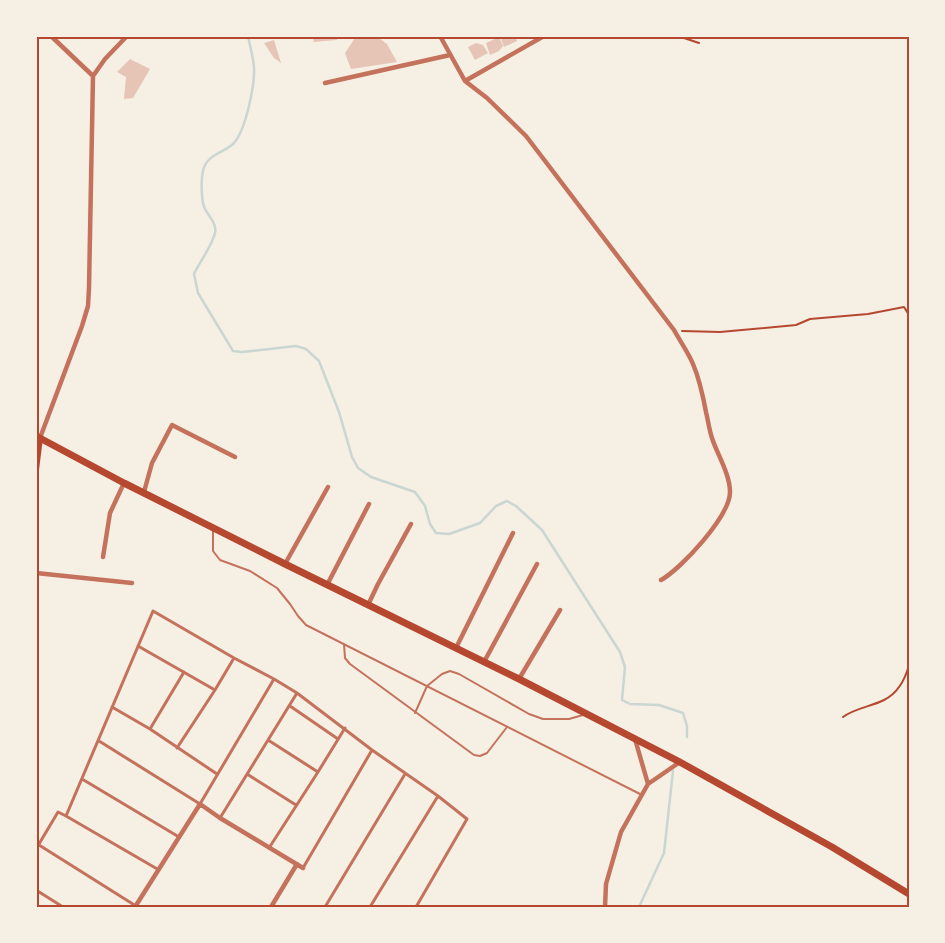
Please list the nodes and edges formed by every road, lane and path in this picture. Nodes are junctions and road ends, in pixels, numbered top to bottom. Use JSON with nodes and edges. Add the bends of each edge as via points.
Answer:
{"nodes":[{"id":1,"x":51,"y":36,"type":"edge"},
{"id":2,"x":127,"y":36,"type":"edge"},
{"id":3,"x":440,"y":36,"type":"edge"},
{"id":4,"x":544,"y":36,"type":"edge"},
{"id":5,"x":678,"y":36,"type":"edge"},
{"id":6,"x":699,"y":43,"type":"dead end"},
{"id":7,"x":450,"y":56,"type":"junction"},
{"id":8,"x":93,"y":76,"type":"junction"},
{"id":9,"x":464,"y":81,"type":"junction"},
{"id":10,"x":325,"y":83,"type":"dead end"},
{"id":11,"x":909,"y":315,"type":"edge"},
{"id":12,"x":674,"y":330,"type":"junction"},
{"id":13,"x":38,"y":437,"type":"edge"},
{"id":14,"x":235,"y":457,"type":"dead end"},
{"id":15,"x":36,"y":470,"type":"edge"},
{"id":16,"x":124,"y":483,"type":"junction"},
{"id":17,"x":328,"y":487,"type":"dead end"},
{"id":18,"x":144,"y":492,"type":"junction"},
{"id":19,"x":369,"y":504,"type":"dead end"},
{"id":20,"x":412,"y":524,"type":"dead end"},
{"id":21,"x":213,"y":528,"type":"junction"},
{"id":22,"x":513,"y":532,"type":"dead end"},
{"id":23,"x":103,"y":557,"type":"dead end"},
{"id":24,"x":285,"y":564,"type":"junction"},
{"id":25,"x":538,"y":564,"type":"dead end"},
{"id":26,"x":36,"y":573,"type":"edge"},
{"id":27,"x":660,"y":580,"type":"dead end"},
{"id":28,"x":909,"y":581,"type":"edge"},
{"id":29,"x":132,"y":583,"type":"dead end"},
{"id":30,"x":327,"y":585,"type":"junction"},
{"id":31,"x":368,"y":605,"type":"junction"},
{"id":32,"x":560,"y":610,"type":"dead end"},
{"id":33,"x":909,"y":620,"type":"edge"},
{"id":34,"x":344,"y":644,"type":"junction"},
{"id":35,"x":138,"y":646,"type":"junction"},
{"id":36,"x":456,"y":648,"type":"junction"},
{"id":37,"x":234,"y":658,"type":"junction"},
{"id":38,"x":484,"y":662,"type":"junction"},
{"id":39,"x":909,"y":665,"type":"edge"},
{"id":40,"x":184,"y":672,"type":"junction"},
{"id":41,"x":274,"y":679,"type":"junction"},
{"id":42,"x":519,"y":679,"type":"junction"},
{"id":43,"x":427,"y":686,"type":"junction"},
{"id":44,"x":215,"y":690,"type":"junction"},
{"id":45,"x":297,"y":693,"type":"junction"},
{"id":46,"x":290,"y":706,"type":"junction"},
{"id":47,"x":112,"y":707,"type":"junction"},
{"id":48,"x":415,"y":713,"type":"junction"},
{"id":49,"x":588,"y":714,"type":"junction"},
{"id":50,"x":843,"y":717,"type":"dead end"},
{"id":51,"x":507,"y":727,"type":"junction"},
{"id":52,"x":345,"y":728,"type":"junction"},
{"id":53,"x":150,"y":729,"type":"junction"},
{"id":54,"x":338,"y":739,"type":"junction"},
{"id":55,"x":635,"y":739,"type":"junction"},
{"id":56,"x":268,"y":740,"type":"junction"},
{"id":57,"x":99,"y":741,"type":"junction"},
{"id":58,"x":177,"y":748,"type":"junction"},
{"id":59,"x":372,"y":750,"type":"junction"},
{"id":60,"x":680,"y":762,"type":"junction"},
{"id":61,"x":318,"y":772,"type":"junction"},
{"id":62,"x":217,"y":774,"type":"junction"},
{"id":63,"x":247,"y":774,"type":"junction"},
{"id":64,"x":405,"y":774,"type":"junction"},
{"id":65,"x":82,"y":779,"type":"junction"},
{"id":66,"x":648,"y":784,"type":"junction"},
{"id":67,"x":642,"y":795,"type":"junction"},
{"id":68,"x":438,"y":796,"type":"junction"},
{"id":69,"x":200,"y":804,"type":"junction"},
{"id":70,"x":296,"y":805,"type":"junction"},
{"id":71,"x":66,"y":816,"type":"junction"},
{"id":72,"x":220,"y":818,"type":"junction"},
{"id":73,"x":179,"y":837,"type":"junction"},
{"id":74,"x":39,"y":845,"type":"junction"},
{"id":75,"x":269,"y":848,"type":"junction"},
{"id":76,"x":36,"y":849,"type":"edge"},
{"id":77,"x":297,"y":864,"type":"junction"},
{"id":78,"x":303,"y":868,"type":"joint"},
{"id":79,"x":159,"y":870,"type":"junction"},
{"id":80,"x":36,"y":890,"type":"edge"},
{"id":81,"x":909,"y":894,"type":"edge"},
{"id":82,"x":136,"y":906,"type":"edge"},
{"id":83,"x":63,"y":907,"type":"edge"},
{"id":84,"x":272,"y":907,"type":"edge"},
{"id":85,"x":325,"y":907,"type":"edge"},
{"id":86,"x":370,"y":907,"type":"edge"},
{"id":87,"x":416,"y":907,"type":"edge"},
{"id":88,"x":605,"y":907,"type":"edge"}],
"edges":[{"from":1,"to":8,"type":"street"},
{"from":2,"to":8,"type":"street"},
{"from":3,"to":7,"type":"street"},
{"from":4,"to":9,"type":"street"},
{"from":5,"to":6,"type":"path"},
{"from":7,"to":9,"type":"street"},
{"from":7,"to":10,"type":"street"},
{"from":8,"to":13,"type":"street","via":[[88,306]]},
{"from":9,"to":12,"type":"street","via":[[487,98],[526,136]]},
{"from":11,"to":12,"type":"path","via":[[904,307],[810,319],[796,325],[720,332]]},
{"from":12,"to":27,"type":"street","via":[[693,364],[730,492],[725,509],[705,538],[673,572]]},
{"from":13,"to":15,"type":"main road"},
{"from":13,"to":16,"type":"main road"},
{"from":14,"to":18,"type":"street","via":[[172,425],[152,463]]},
{"from":16,"to":18,"type":"main road"},
{"from":16,"to":23,"type":"street","via":[[110,512]]},
{"from":17,"to":24,"type":"street"},
{"from":18,"to":21,"type":"main road"},
{"from":19,"to":30,"type":"street"},
{"from":20,"to":31,"type":"street"},
{"from":21,"to":24,"type":"main road"},
{"from":21,"to":34,"type":"lane","via":[[213,551],[220,560],[277,588],[306,625]]},
{"from":22,"to":36,"type":"street"},
{"from":24,"to":30,"type":"main road"},
{"from":25,"to":38,"type":"street"},
{"from":26,"to":29,"type":"street"},
{"from":28,"to":33,"type":"path"},
{"from":30,"to":31,"type":"main road"},
{"from":31,"to":36,"type":"main road"},
{"from":32,"to":42,"type":"street"},
{"from":34,"to":43,"type":"lane"},
{"from":34,"to":48,"type":"lane","via":[[345,658],[350,664]]},
{"from":35,"to":37,"type":"street","via":[[153,611]]},
{"from":35,"to":40,"type":"street"},
{"from":35,"to":47,"type":"street"},
{"from":36,"to":38,"type":"main road"},
{"from":37,"to":41,"type":"street"},
{"from":37,"to":44,"type":"street"},
{"from":38,"to":42,"type":"main road"},
{"from":39,"to":50,"type":"path","via":[[901,686],[885,700]]},
{"from":40,"to":44,"type":"street"},
{"from":40,"to":53,"type":"street"},
{"from":41,"to":45,"type":"street"},
{"from":41,"to":62,"type":"street"},
{"from":42,"to":49,"type":"main road"},
{"from":43,"to":48,"type":"lane"},
{"from":43,"to":49,"type":"lane","via":[[450,672],[543,719],[569,719]]},
{"from":43,"to":51,"type":"lane"},
{"from":44,"to":58,"type":"street"},
{"from":45,"to":46,"type":"street"},
{"from":45,"to":52,"type":"street"},
{"from":46,"to":54,"type":"street"},
{"from":46,"to":56,"type":"street"},
{"from":47,"to":53,"type":"street"},
{"from":47,"to":57,"type":"street"},
{"from":48,"to":51,"type":"lane","via":[[480,756],[487,753]]},
{"from":49,"to":55,"type":"main road"},
{"from":51,"to":67,"type":"lane"},
{"from":52,"to":54,"type":"street"},
{"from":52,"to":59,"type":"street"},
{"from":53,"to":58,"type":"street"},
{"from":54,"to":61,"type":"street"},
{"from":55,"to":60,"type":"main road"},
{"from":55,"to":66,"type":"street"},
{"from":56,"to":61,"type":"street"},
{"from":56,"to":63,"type":"street"},
{"from":57,"to":65,"type":"street"},
{"from":57,"to":69,"type":"street"},
{"from":58,"to":62,"type":"street"},
{"from":59,"to":64,"type":"street"},
{"from":59,"to":78,"type":"street"},
{"from":60,"to":66,"type":"street"},
{"from":60,"to":81,"type":"main road"},
{"from":61,"to":70,"type":"street"},
{"from":62,"to":69,"type":"street"},
{"from":63,"to":70,"type":"street"},
{"from":63,"to":72,"type":"street"},
{"from":64,"to":68,"type":"street"},
{"from":64,"to":85,"type":"street"},
{"from":65,"to":71,"type":"street"},
{"from":65,"to":73,"type":"street"},
{"from":66,"to":67,"type":"street"},
{"from":67,"to":88,"type":"street","via":[[621,832],[606,884]]},
{"from":68,"to":86,"type":"street"},
{"from":68,"to":87,"type":"street","via":[[467,819]]},
{"from":69,"to":72,"type":"street"},
{"from":69,"to":73,"type":"street"},
{"from":70,"to":75,"type":"street"},
{"from":71,"to":74,"type":"street","via":[[58,812]]},
{"from":71,"to":79,"type":"street"},
{"from":72,"to":75,"type":"street"},
{"from":73,"to":79,"type":"street"},
{"from":74,"to":76,"type":"street"},
{"from":74,"to":82,"type":"street"},
{"from":75,"to":77,"type":"street"},
{"from":77,"to":78,"type":"street"},
{"from":77,"to":84,"type":"street"},
{"from":79,"to":82,"type":"street"},
{"from":80,"to":83,"type":"street"}]}
